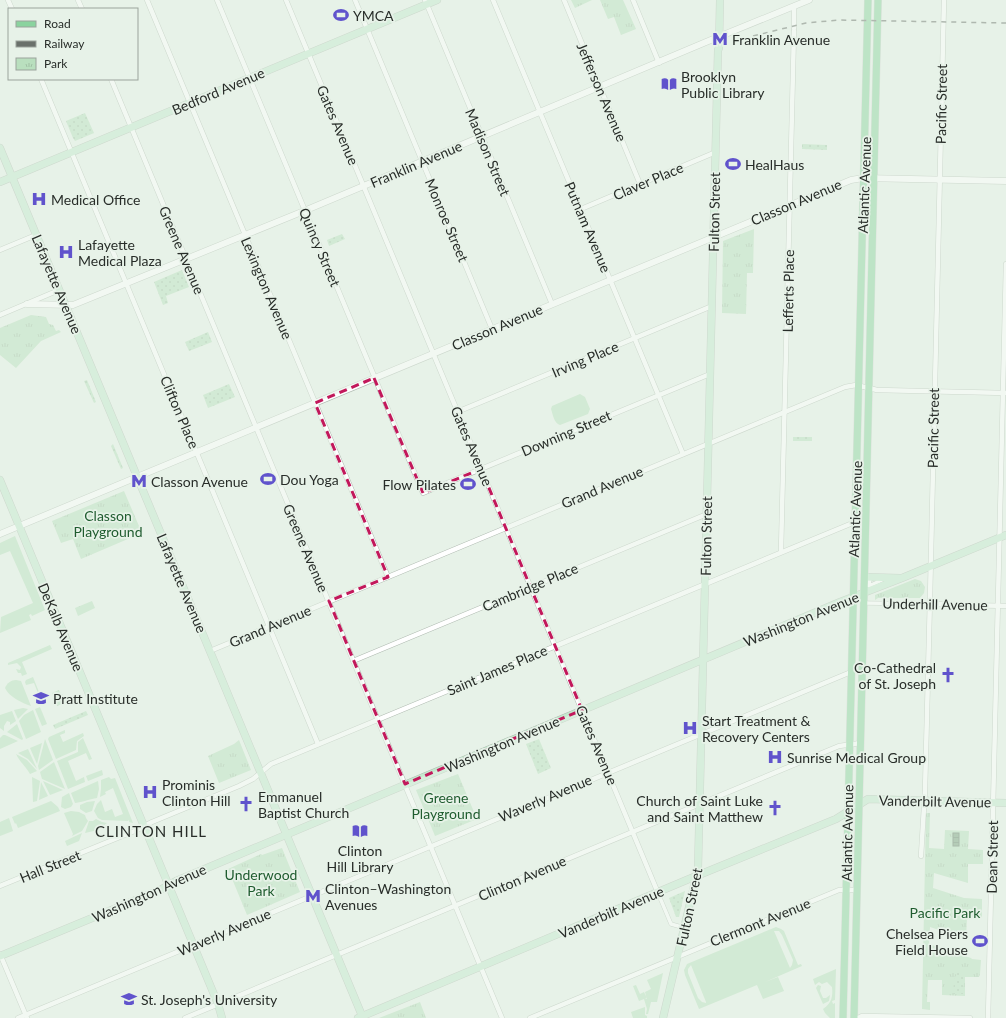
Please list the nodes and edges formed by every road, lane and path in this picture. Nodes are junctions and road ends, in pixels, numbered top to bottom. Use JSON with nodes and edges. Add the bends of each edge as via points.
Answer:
{"nodes":[{"id":1,"x":147,"y":0,"type":"edge"},
{"id":2,"x":217,"y":0,"type":"edge"},
{"id":3,"x":286,"y":0,"type":"edge"},
{"id":4,"x":355,"y":0,"type":"edge"},
{"id":5,"x":437,"y":0,"type":"edge"},
{"id":6,"x":494,"y":0,"type":"edge"},
{"id":7,"x":564,"y":0,"type":"edge"},
{"id":8,"x":633,"y":0,"type":"edge"},
{"id":9,"x":720,"y":0,"type":"edge"},
{"id":10,"x":809,"y":0,"type":"edge"},
{"id":11,"x":868,"y":0,"type":"edge"},
{"id":12,"x":878,"y":0,"type":"edge"},
{"id":13,"x":944,"y":0,"type":"edge"},
{"id":14,"x":426,"y":2,"type":"edge"},
{"id":15,"x":794,"y":6,"type":"junction"},
{"id":16,"x":367,"y":29,"type":"junction"},
{"id":17,"x":719,"y":37,"type":"junction"},
{"id":18,"x":308,"y":54,"type":"junction"},
{"id":19,"x":659,"y":63,"type":"junction"},
{"id":20,"x":249,"y":78,"type":"junction"},
{"id":21,"x":41,"y":80,"type":"edge"},
{"id":22,"x":111,"y":80,"type":"edge"},
{"id":23,"x":600,"y":87,"type":"junction"},
{"id":24,"x":190,"y":103,"type":"junction"},
{"id":25,"x":540,"y":112,"type":"junction"},
{"id":26,"x":131,"y":127,"type":"junction"},
{"id":27,"x":482,"y":137,"type":"junction"},
{"id":28,"x":0,"y":148,"type":"edge"},
{"id":29,"x":72,"y":152,"type":"junction"},
{"id":30,"x":716,"y":152,"type":"junction"},
{"id":31,"x":422,"y":161,"type":"junction"},
{"id":32,"x":12,"y":177,"type":"junction"},
{"id":33,"x":863,"y":178,"type":"junction"},
{"id":34,"x":874,"y":178,"type":"junction"},
{"id":35,"x":940,"y":180,"type":"junction"},
{"id":36,"x":1006,"y":181,"type":"edge"},
{"id":37,"x":0,"y":182,"type":"edge"},
{"id":38,"x":640,"y":184,"type":"junction"},
{"id":39,"x":364,"y":186,"type":"junction"},
{"id":40,"x":790,"y":205,"type":"junction"},
{"id":41,"x":581,"y":209,"type":"junction"},
{"id":42,"x":304,"y":211,"type":"junction"},
{"id":43,"x":36,"y":235,"type":"junction"},
{"id":44,"x":245,"y":235,"type":"junction"},
{"id":45,"x":714,"y":237,"type":"junction"},
{"id":46,"x":0,"y":250,"type":"edge"},
{"id":47,"x":185,"y":259,"type":"junction"},
{"id":48,"x":1006,"y":264,"type":"edge"},
{"id":49,"x":610,"y":280,"type":"junction"},
{"id":50,"x":126,"y":284,"type":"junction"},
{"id":51,"x":59,"y":290,"type":"junction"},
{"id":52,"x":26,"y":304,"type":"junction"},
{"id":53,"x":65,"y":304,"type":"junction"},
{"id":54,"x":552,"y":304,"type":"junction"},
{"id":55,"x":712,"y":306,"type":"junction"},
{"id":56,"x":0,"y":316,"type":"edge"},
{"id":57,"x":492,"y":329,"type":"junction"},
{"id":58,"x":634,"y":338,"type":"junction"},
{"id":59,"x":433,"y":354,"type":"junction"},
{"id":60,"x":710,"y":374,"type":"junction"},
{"id":61,"x":374,"y":378,"type":"junction"},
{"id":62,"x":858,"y":386,"type":"junction"},
{"id":63,"x":869,"y":388,"type":"junction"},
{"id":64,"x":934,"y":391,"type":"junction"},
{"id":65,"x":1004,"y":393,"type":"edge"},
{"id":66,"x":658,"y":395,"type":"junction"},
{"id":67,"x":315,"y":403,"type":"junction"},
{"id":68,"x":457,"y":412,"type":"junction"},
{"id":69,"x":785,"y":412,"type":"junction"},
{"id":70,"x":256,"y":427,"type":"junction"},
{"id":71,"x":709,"y":443,"type":"junction"},
{"id":72,"x":197,"y":452,"type":"junction"},
{"id":73,"x":683,"y":454,"type":"junction"},
{"id":74,"x":481,"y":469,"type":"junction"},
{"id":75,"x":138,"y":477,"type":"junction"},
{"id":76,"x":0,"y":480,"type":"edge"},
{"id":77,"x":422,"y":494,"type":"joint"},
{"id":78,"x":707,"y":514,"type":"junction"},
{"id":79,"x":855,"y":522,"type":"junction"},
{"id":80,"x":19,"y":526,"type":"junction"},
{"id":81,"x":506,"y":527,"type":"junction"},
{"id":82,"x":0,"y":534,"type":"edge"},
{"id":83,"x":1003,"y":536,"type":"edge"},
{"id":84,"x":781,"y":552,"type":"junction"},
{"id":85,"x":930,"y":566,"type":"junction"},
{"id":86,"x":388,"y":576,"type":"junction"},
{"id":87,"x":902,"y":578,"type":"junction"},
{"id":88,"x":867,"y":580,"type":"junction"},
{"id":89,"x":705,"y":583,"type":"junction"},
{"id":90,"x":530,"y":587,"type":"junction"},
{"id":91,"x":864,"y":593,"type":"junction"},
{"id":92,"x":853,"y":597,"type":"junction"},
{"id":93,"x":328,"y":601,"type":"junction"},
{"id":94,"x":864,"y":603,"type":"junction"},
{"id":95,"x":929,"y":604,"type":"junction"},
{"id":96,"x":998,"y":606,"type":"junction"},
{"id":97,"x":1006,"y":606,"type":"edge"},
{"id":98,"x":269,"y":626,"type":"junction"},
{"id":99,"x":555,"y":646,"type":"junction"},
{"id":100,"x":210,"y":651,"type":"junction"},
{"id":101,"x":703,"y":659,"type":"junction"},
{"id":102,"x":353,"y":660,"type":"junction"},
{"id":103,"x":851,"y":672,"type":"junction"},
{"id":104,"x":582,"y":710,"type":"junction"},
{"id":105,"x":378,"y":719,"type":"junction"},
{"id":106,"x":702,"y":733,"type":"junction"},
{"id":107,"x":861,"y":743,"type":"junction"},
{"id":108,"x":318,"y":744,"type":"junction"},
{"id":109,"x":850,"y":744,"type":"junction"},
{"id":110,"x":261,"y":772,"type":"junction"},
{"id":111,"x":608,"y":772,"type":"junction"},
{"id":112,"x":405,"y":784,"type":"junction"},
{"id":113,"x":924,"y":801,"type":"junction"},
{"id":114,"x":700,"y":803,"type":"junction"},
{"id":115,"x":993,"y":803,"type":"junction"},
{"id":116,"x":1006,"y":803,"type":"edge"},
{"id":117,"x":859,"y":805,"type":"junction"},
{"id":118,"x":848,"y":812,"type":"junction"},
{"id":119,"x":144,"y":826,"type":"junction"},
{"id":120,"x":632,"y":831,"type":"junction"},
{"id":121,"x":286,"y":834,"type":"junction"},
{"id":122,"x":430,"y":846,"type":"junction"},
{"id":123,"x":921,"y":856,"type":"dead end"},
{"id":124,"x":697,"y":876,"type":"junction"},
{"id":125,"x":169,"y":885,"type":"junction"},
{"id":126,"x":0,"y":886,"type":"edge"},
{"id":127,"x":846,"y":890,"type":"junction"},
{"id":128,"x":857,"y":890,"type":"junction"},
{"id":129,"x":658,"y":893,"type":"junction"},
{"id":130,"x":312,"y":895,"type":"junction"},
{"id":131,"x":455,"y":905,"type":"junction"},
{"id":132,"x":685,"y":928,"type":"junction"},
{"id":133,"x":193,"y":945,"type":"junction"},
{"id":134,"x":0,"y":955,"type":"edge"},
{"id":135,"x":337,"y":955,"type":"junction"},
{"id":136,"x":678,"y":956,"type":"junction"},
{"id":137,"x":480,"y":967,"type":"junction"},
{"id":138,"x":218,"y":1004,"type":"junction"},
{"id":139,"x":26,"y":1016,"type":"edge"},
{"id":140,"x":361,"y":1017,"type":"edge"},
{"id":141,"x":18,"y":1018,"type":"edge"},
{"id":142,"x":184,"y":1018,"type":"edge"},
{"id":143,"x":222,"y":1018,"type":"edge"},
{"id":144,"x":502,"y":1018,"type":"edge"},
{"id":145,"x":530,"y":1018,"type":"edge"},
{"id":146,"x":663,"y":1018,"type":"edge"},
{"id":147,"x":843,"y":1018,"type":"edge"},
{"id":148,"x":854,"y":1018,"type":"edge"},
{"id":149,"x":858,"y":1018,"type":"edge"},
{"id":150,"x":919,"y":1018,"type":"edge"},
{"id":151,"x":970,"y":1018,"type":"edge"},
{"id":152,"x":988,"y":1018,"type":"edge"}],
"edges":[{"from":1,"to":24,"type":"street","name":"Lexington Avenue"},
{"from":2,"to":20,"type":"street","name":"Quincy Street"},
{"from":3,"to":18,"type":"street","name":"Gates Avenue"},
{"from":4,"to":16,"type":"street","name":"Monroe Street"},
{"from":5,"to":14,"type":"main road","name":"Bedford Avenue"},
{"from":6,"to":25,"type":"street","name":"Putnam Avenue"},
{"from":7,"to":23,"type":"street","name":"Jefferson Avenue"},
{"from":8,"to":19,"type":"street"},
{"from":9,"to":17,"type":"main road","name":"Fulton Street"},
{"from":10,"to":15,"type":"street","name":"Franklin Avenue"},
{"from":11,"to":33,"type":"main road","name":"Atlantic Avenue"},
{"from":12,"to":34,"type":"main road","name":"Atlantic Avenue"},
{"from":13,"to":35,"type":"street","name":"Pacific Street"},
{"from":14,"to":16,"type":"main road","name":"Bedford Avenue"},
{"from":14,"to":27,"type":"street","name":"Madison Street"},
{"from":15,"to":17,"type":"street","name":"Franklin Avenue"},
{"from":15,"to":40,"type":"street","name":"Lefferts Place"},
{"from":16,"to":18,"type":"main road","name":"Bedford Avenue"},
{"from":16,"to":31,"type":"street","name":"Monroe Street"},
{"from":17,"to":19,"type":"street","name":"Franklin Avenue"},
{"from":17,"to":30,"type":"main road","name":"Fulton Street"},
{"from":18,"to":20,"type":"main road","name":"Bedford Avenue"},
{"from":18,"to":39,"type":"street","name":"Gates Avenue"},
{"from":19,"to":23,"type":"street","name":"Franklin Avenue"},
{"from":20,"to":24,"type":"main road","name":"Bedford Avenue"},
{"from":20,"to":42,"type":"street","name":"Quincy Street"},
{"from":21,"to":29,"type":"street","name":"Clifton Place"},
{"from":22,"to":26,"type":"street","name":"Greene Avenue"},
{"from":23,"to":25,"type":"street","name":"Franklin Avenue"},
{"from":23,"to":38,"type":"street","name":"Jefferson Avenue"},
{"from":24,"to":26,"type":"main road","name":"Bedford Avenue"},
{"from":24,"to":44,"type":"street","name":"Lexington Avenue"},
{"from":25,"to":27,"type":"street","name":"Franklin Avenue"},
{"from":25,"to":41,"type":"street","name":"Putnam Avenue"},
{"from":26,"to":29,"type":"main road","name":"Bedford Avenue"},
{"from":26,"to":47,"type":"street","name":"Greene Avenue"},
{"from":27,"to":31,"type":"street","name":"Franklin Avenue"},
{"from":27,"to":54,"type":"street","name":"Madison Street"},
{"from":28,"to":32,"type":"main road","name":"Lafayette Avenue"},
{"from":29,"to":32,"type":"main road","name":"Bedford Avenue"},
{"from":29,"to":50,"type":"street","name":"Clifton Place"},
{"from":30,"to":38,"type":"street","name":"Claver Place"},
{"from":30,"to":45,"type":"main road","name":"Fulton Street"},
{"from":31,"to":39,"type":"street","name":"Franklin Avenue"},
{"from":31,"to":57,"type":"street","name":"Monroe Street"},
{"from":32,"to":37,"type":"main road","name":"Bedford Avenue"},
{"from":32,"to":43,"type":"main road","name":"Lafayette Avenue"},
{"from":33,"to":34,"type":"street","name":"Classon Avenue"},
{"from":33,"to":40,"type":"street","name":"Classon Avenue","via":[[851,180]]},
{"from":33,"to":62,"type":"main road","name":"Atlantic Avenue"},
{"from":34,"to":35,"type":"street","name":"Classon Avenue"},
{"from":34,"to":63,"type":"main road","name":"Atlantic Avenue"},
{"from":35,"to":36,"type":"street","name":"Classon Avenue"},
{"from":35,"to":64,"type":"street","name":"Pacific Street"},
{"from":38,"to":41,"type":"street","name":"Claver Place"},
{"from":39,"to":42,"type":"street","name":"Franklin Avenue"},
{"from":39,"to":59,"type":"street","name":"Gates Avenue"},
{"from":40,"to":45,"type":"street","name":"Classon Avenue"},
{"from":40,"to":69,"type":"street","name":"Lefferts Place"},
{"from":41,"to":49,"type":"street","name":"Putnam Avenue"},
{"from":42,"to":44,"type":"street","name":"Franklin Avenue"},
{"from":42,"to":61,"type":"street","name":"Quincy Street"},
{"from":43,"to":46,"type":"street"},
{"from":43,"to":51,"type":"main road","name":"Lafayette Avenue"},
{"from":44,"to":47,"type":"street","name":"Franklin Avenue"},
{"from":44,"to":67,"type":"street","name":"Lexington Avenue"},
{"from":45,"to":49,"type":"street","name":"Classon Avenue"},
{"from":45,"to":55,"type":"main road","name":"Fulton Street"},
{"from":47,"to":50,"type":"street","name":"Franklin Avenue"},
{"from":47,"to":70,"type":"street","name":"Greene Avenue"},
{"from":48,"to":65,"type":"street","name":"Dean Street"},
{"from":49,"to":54,"type":"street","name":"Classon Avenue"},
{"from":49,"to":58,"type":"street","name":"Putnam Avenue"},
{"from":50,"to":53,"type":"street","name":"Franklin Avenue","via":[[72,305]]},
{"from":50,"to":72,"type":"street","name":"Clifton Place"},
{"from":51,"to":52,"type":"street"},
{"from":51,"to":53,"type":"main road","name":"Lafayette Avenue"},
{"from":52,"to":53,"type":"street","name":"Franklin Avenue"},
{"from":52,"to":56,"type":"street"},
{"from":53,"to":75,"type":"main road","name":"Lafayette Avenue"},
{"from":54,"to":57,"type":"street","name":"Classon Avenue"},
{"from":55,"to":58,"type":"street","name":"Irving Place"},
{"from":55,"to":60,"type":"main road","name":"Fulton Street"},
{"from":57,"to":59,"type":"street","name":"Classon Avenue"},
{"from":58,"to":66,"type":"street","name":"Putnam Avenue"},
{"from":58,"to":68,"type":"street","name":"Irving Place"},
{"from":59,"to":61,"type":"street","name":"Classon Avenue"},
{"from":59,"to":68,"type":"street","name":"Gates Avenue"},
{"from":60,"to":66,"type":"street","name":"Downing Street"},
{"from":60,"to":71,"type":"main road","name":"Fulton Street"},
{"from":61,"to":67,"type":"street","name":"Classon Avenue"},
{"from":61,"to":77,"type":"street","name":"Quincy Street"},
{"from":62,"to":63,"type":"street","name":"Grand Avenue"},
{"from":62,"to":69,"type":"street","name":"Grand Avenue","via":[[845,387]]},
{"from":62,"to":79,"type":"main road","name":"Atlantic Avenue"},
{"from":63,"to":64,"type":"street","name":"Grand Avenue"},
{"from":63,"to":88,"type":"main road","name":"Atlantic Avenue"},
{"from":64,"to":65,"type":"street","name":"Grand Avenue"},
{"from":64,"to":85,"type":"street","name":"Pacific Street"},
{"from":65,"to":83,"type":"street","name":"Dean Street"},
{"from":66,"to":73,"type":"street","name":"Putnam Avenue"},
{"from":66,"to":74,"type":"street","name":"Downing Street"},
{"from":67,"to":70,"type":"street","name":"Classon Avenue"},
{"from":67,"to":86,"type":"street","name":"Lexington Avenue"},
{"from":68,"to":74,"type":"street","name":"Gates Avenue"},
{"from":69,"to":71,"type":"street","name":"Grand Avenue"},
{"from":69,"to":84,"type":"street","name":"Lefferts Place"},
{"from":70,"to":72,"type":"street","name":"Classon Avenue"},
{"from":70,"to":93,"type":"street","name":"Greene Avenue"},
{"from":71,"to":73,"type":"street","name":"Grand Avenue"},
{"from":71,"to":78,"type":"main road","name":"Fulton Street"},
{"from":72,"to":75,"type":"street","name":"Classon Avenue"},
{"from":72,"to":98,"type":"street","name":"Clifton Place"},
{"from":73,"to":81,"type":"street","name":"Grand Avenue"},
{"from":74,"to":77,"type":"street","name":"Downing Street"},
{"from":74,"to":81,"type":"street","name":"Gates Avenue"},
{"from":75,"to":80,"type":"street","name":"Classon Avenue"},
{"from":75,"to":100,"type":"main road","name":"Lafayette Avenue"},
{"from":76,"to":80,"type":"main road","name":"DeKalb Avenue"},
{"from":78,"to":89,"type":"main road","name":"Fulton Street"},
{"from":78,"to":90,"type":"street","name":"Cambridge Place"},
{"from":79,"to":84,"type":"street","name":"Saint James Place"},
{"from":79,"to":92,"type":"main road","name":"Atlantic Avenue"},
{"from":80,"to":82,"type":"street","name":"Classon Avenue"},
{"from":80,"to":119,"type":"main road","name":"DeKalb Avenue"},
{"from":81,"to":86,"type":"street","name":"Grand Avenue"},
{"from":81,"to":90,"type":"street","name":"Gates Avenue"},
{"from":83,"to":85,"type":"main road","name":"Washington Avenue"},
{"from":83,"to":96,"type":"street","name":"Dean Street"},
{"from":84,"to":89,"type":"street","name":"Saint James Place"},
{"from":85,"to":87,"type":"main road","name":"Washington Avenue"},
{"from":85,"to":95,"type":"street","name":"Pacific Street"},
{"from":86,"to":93,"type":"street","name":"Grand Avenue"},
{"from":87,"to":88,"type":"main road"},
{"from":87,"to":91,"type":"main road","name":"Washington Avenue"},
{"from":88,"to":91,"type":"main road","name":"Atlantic Avenue"},
{"from":89,"to":99,"type":"street","name":"Saint James Place"},
{"from":89,"to":101,"type":"main road","name":"Fulton Street"},
{"from":90,"to":99,"type":"street","name":"Gates Avenue"},
{"from":90,"to":102,"type":"street","name":"Cambridge Place"},
{"from":91,"to":92,"type":"main road","name":"Washington Avenue"},
{"from":91,"to":94,"type":"main road","name":"Atlantic Avenue"},
{"from":92,"to":101,"type":"main road","name":"Washington Avenue"},
{"from":92,"to":103,"type":"main road","name":"Atlantic Avenue"},
{"from":93,"to":98,"type":"street","name":"Grand Avenue"},
{"from":93,"to":102,"type":"street","name":"Greene Avenue"},
{"from":94,"to":95,"type":"street","name":"Underhill Avenue"},
{"from":94,"to":107,"type":"main road","name":"Atlantic Avenue"},
{"from":95,"to":96,"type":"street","name":"Underhill Avenue"},
{"from":95,"to":113,"type":"street","name":"Pacific Street"},
{"from":96,"to":97,"type":"street","name":"Underhill Avenue"},
{"from":96,"to":115,"type":"street","name":"Dean Street"},
{"from":98,"to":100,"type":"street","name":"Grand Avenue"},
{"from":98,"to":108,"type":"street","name":"Clifton Place"},
{"from":99,"to":104,"type":"street","name":"Gates Avenue"},
{"from":99,"to":105,"type":"street","name":"Saint James Place"},
{"from":100,"to":110,"type":"main road","name":"Lafayette Avenue"},
{"from":101,"to":104,"type":"main road","name":"Washington Avenue"},
{"from":101,"to":106,"type":"main road","name":"Fulton Street"},
{"from":102,"to":105,"type":"street","name":"Greene Avenue"},
{"from":103,"to":106,"type":"street","name":"Waverly Avenue"},
{"from":103,"to":109,"type":"main road","name":"Atlantic Avenue"},
{"from":104,"to":111,"type":"street","name":"Gates Avenue"},
{"from":104,"to":112,"type":"main road","name":"Washington Avenue"},
{"from":105,"to":108,"type":"street","name":"Saint James Place"},
{"from":105,"to":112,"type":"street","name":"Greene Avenue"},
{"from":106,"to":111,"type":"street","name":"Waverly Avenue"},
{"from":106,"to":114,"type":"main road","name":"Fulton Street"},
{"from":107,"to":109,"type":"street","name":"Clinton Avenue"},
{"from":107,"to":117,"type":"main road","name":"Atlantic Avenue"},
{"from":108,"to":110,"type":"street","name":"Saint James Place","via":[[271,764]]},
{"from":109,"to":114,"type":"street","name":"Clinton Avenue","via":[[839,746]]},
{"from":109,"to":118,"type":"main road","name":"Atlantic Avenue"},
{"from":110,"to":119,"type":"street","name":"Saint James Place","via":[[239,786]]},
{"from":110,"to":121,"type":"main road","name":"Lafayette Avenue"},
{"from":111,"to":120,"type":"street","name":"Gates Avenue"},
{"from":111,"to":122,"type":"street","name":"Waverly Avenue"},
{"from":112,"to":121,"type":"main road","name":"Washington Avenue"},
{"from":112,"to":122,"type":"street","name":"Greene Avenue"},
{"from":113,"to":115,"type":"main road","name":"Vanderbilt Avenue"},
{"from":113,"to":117,"type":"main road","name":"Vanderbilt Avenue","via":[[868,800]]},
{"from":113,"to":123,"type":"street","name":"Pacific Street"},
{"from":114,"to":120,"type":"street","name":"Clinton Avenue"},
{"from":114,"to":124,"type":"main road","name":"Fulton Street"},
{"from":115,"to":116,"type":"main road","name":"Vanderbilt Avenue"},
{"from":115,"to":152,"type":"street","name":"Dean Street"},
{"from":117,"to":118,"type":"main road","name":"Vanderbilt Avenue"},
{"from":117,"to":128,"type":"main road","name":"Atlantic Avenue"},
{"from":118,"to":124,"type":"main road","name":"Vanderbilt Avenue"},
{"from":118,"to":127,"type":"main road","name":"Atlantic Avenue"},
{"from":119,"to":125,"type":"main road","name":"DeKalb Avenue"},
{"from":119,"to":126,"type":"street","name":"Hall Street"},
{"from":120,"to":129,"type":"street","name":"Gates Avenue"},
{"from":120,"to":131,"type":"street","name":"Clinton Avenue"},
{"from":121,"to":125,"type":"main road","name":"Washington Avenue"},
{"from":121,"to":130,"type":"main road","name":"Lafayette Avenue"},
{"from":122,"to":130,"type":"street","name":"Waverly Avenue"},
{"from":122,"to":131,"type":"street","name":"Greene Avenue"},
{"from":124,"to":129,"type":"main road","name":"Vanderbilt Avenue"},
{"from":124,"to":132,"type":"main road","name":"Fulton Street"},
{"from":125,"to":133,"type":"main road","name":"DeKalb Avenue"},
{"from":125,"to":134,"type":"main road","name":"Washington Avenue"},
{"from":127,"to":128,"type":"street","name":"Clermont Avenue"},
{"from":127,"to":136,"type":"street","name":"Clermont Avenue","via":[[839,890]]},
{"from":127,"to":147,"type":"main road","name":"Atlantic Avenue"},
{"from":128,"to":148,"type":"main road","name":"Atlantic Avenue"},
{"from":129,"to":132,"type":"street","via":[[671,924]]},
{"from":129,"to":137,"type":"main road","name":"Vanderbilt Avenue"},
{"from":130,"to":133,"type":"street","name":"Waverly Avenue"},
{"from":130,"to":135,"type":"main road","name":"Lafayette Avenue"},
{"from":131,"to":135,"type":"street","name":"Clinton Avenue"},
{"from":131,"to":137,"type":"street","name":"Greene Avenue"},
{"from":132,"to":136,"type":"main road","name":"Fulton Street"},
{"from":133,"to":138,"type":"main road","name":"DeKalb Avenue"},
{"from":133,"to":139,"type":"street","name":"Waverly Avenue"},
{"from":134,"to":139,"type":"street"},
{"from":135,"to":138,"type":"street","name":"Clinton Avenue"},
{"from":135,"to":140,"type":"main road","name":"Lafayette Avenue"},
{"from":136,"to":145,"type":"street","name":"Clermont Avenue"},
{"from":136,"to":146,"type":"main road","name":"Fulton Street"},
{"from":137,"to":140,"type":"main road","name":"Vanderbilt Avenue"},
{"from":137,"to":144,"type":"street","name":"Greene Avenue"},
{"from":138,"to":142,"type":"street","name":"Clinton Avenue"},
{"from":138,"to":143,"type":"main road","name":"DeKalb Avenue"},
{"from":139,"to":141,"type":"street","name":"Waverly Avenue"},
{"from":149,"to":150,"type":"street"},
{"from":150,"to":151,"type":"street"}]}
